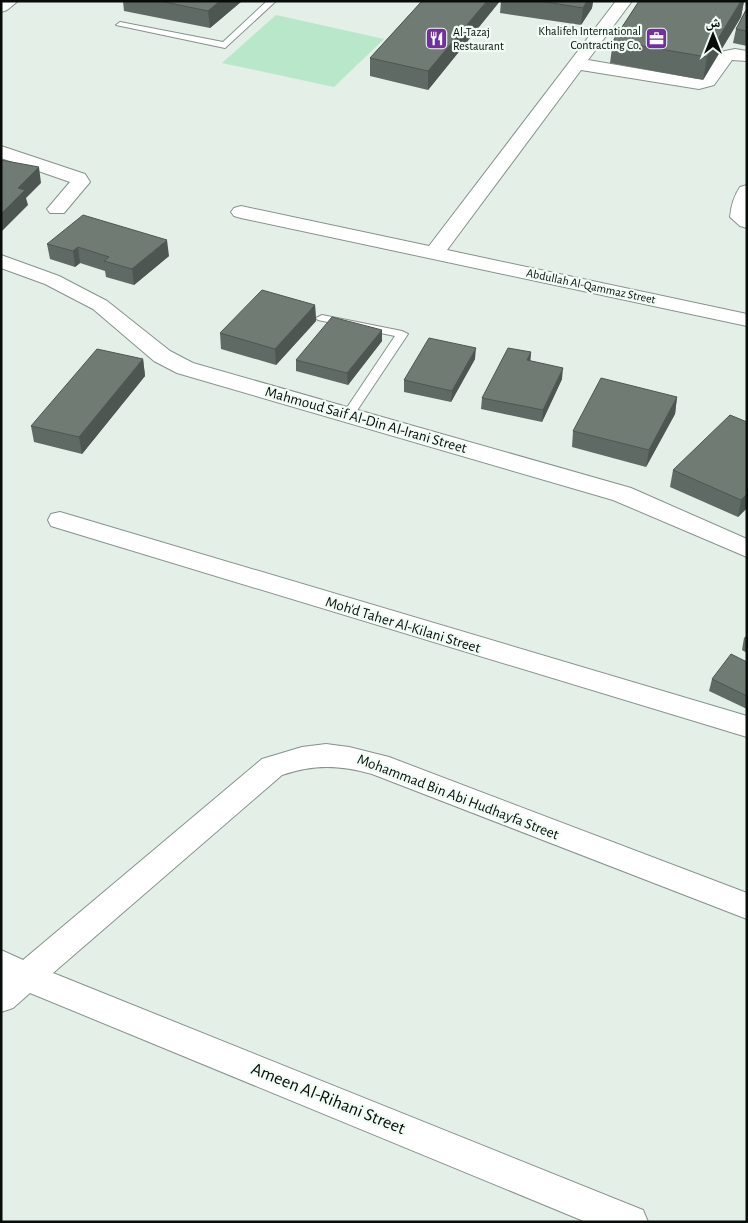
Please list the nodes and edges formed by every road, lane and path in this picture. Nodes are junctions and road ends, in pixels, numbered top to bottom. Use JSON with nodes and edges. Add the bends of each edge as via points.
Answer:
{"nodes":[{"id":1,"x":10,"y":1,"type":"edge"},
{"id":2,"x":272,"y":1,"type":"edge"},
{"id":3,"x":624,"y":1,"type":"edge"},
{"id":4,"x":1,"y":7,"type":"edge"},
{"id":5,"x":120,"y":25,"type":"dead end"},
{"id":6,"x":747,"y":56,"type":"edge"},
{"id":7,"x":578,"y":64,"type":"junction"},
{"id":8,"x":1,"y":152,"type":"edge"},
{"id":9,"x":747,"y":191,"type":"edge"},
{"id":10,"x":57,"y":210,"type":"dead end"},
{"id":11,"x":241,"y":212,"type":"dead end"},
{"id":12,"x":747,"y":222,"type":"edge"},
{"id":13,"x":434,"y":253,"type":"junction"},
{"id":14,"x":1,"y":261,"type":"edge"},
{"id":15,"x":322,"y":318,"type":"dead end"},
{"id":16,"x":747,"y":320,"type":"edge"},
{"id":17,"x":348,"y":415,"type":"junction"},
{"id":18,"x":60,"y":520,"type":"dead end"},
{"id":19,"x":747,"y":549,"type":"edge"},
{"id":20,"x":747,"y":727,"type":"edge"},
{"id":21,"x":747,"y":906,"type":"edge"},
{"id":22,"x":9,"y":979,"type":"edge"},
{"id":23,"x":630,"y":1222,"type":"edge"}],
"edges":[{"from":1,"to":4,"type":"street"},
{"from":2,"to":5,"type":"lane","via":[[225,45]]},
{"from":3,"to":7,"type":"street"},
{"from":6,"to":7,"type":"street","via":[[726,56],[708,81],[699,84]]},
{"from":7,"to":13,"type":"street"},
{"from":8,"to":10,"type":"street","via":[[78,178],[78,186]]},
{"from":9,"to":12,"type":"street","via":[[740,216]]},
{"from":11,"to":13,"type":"street","name":"Abdullah Al-Qammaz Street"},
{"from":13,"to":16,"type":"street","name":"Abdullah Al-Qammaz Street"},
{"from":14,"to":17,"type":"street","name":"Mahmoud Saif Al-Din Al-Irani Street","via":[[52,280],[100,305],[162,356],[185,368]]},
{"from":15,"to":17,"type":"lane","via":[[402,334]]},
{"from":17,"to":19,"type":"street","name":"Mahmoud Saif Al-Din Al-Irani Street","via":[[587,482]]},
{"from":18,"to":20,"type":"street","name":"Moh'd Taher Al-Kilani Street"},
{"from":21,"to":22,"type":"street","name":"Mohammad Bin Abi Hudhayfa Street","via":[[379,765],[342,754],[303,755],[272,767]]},
{"from":22,"to":23,"type":"street","name":"Ameen Al-Rihani Street"}]}
